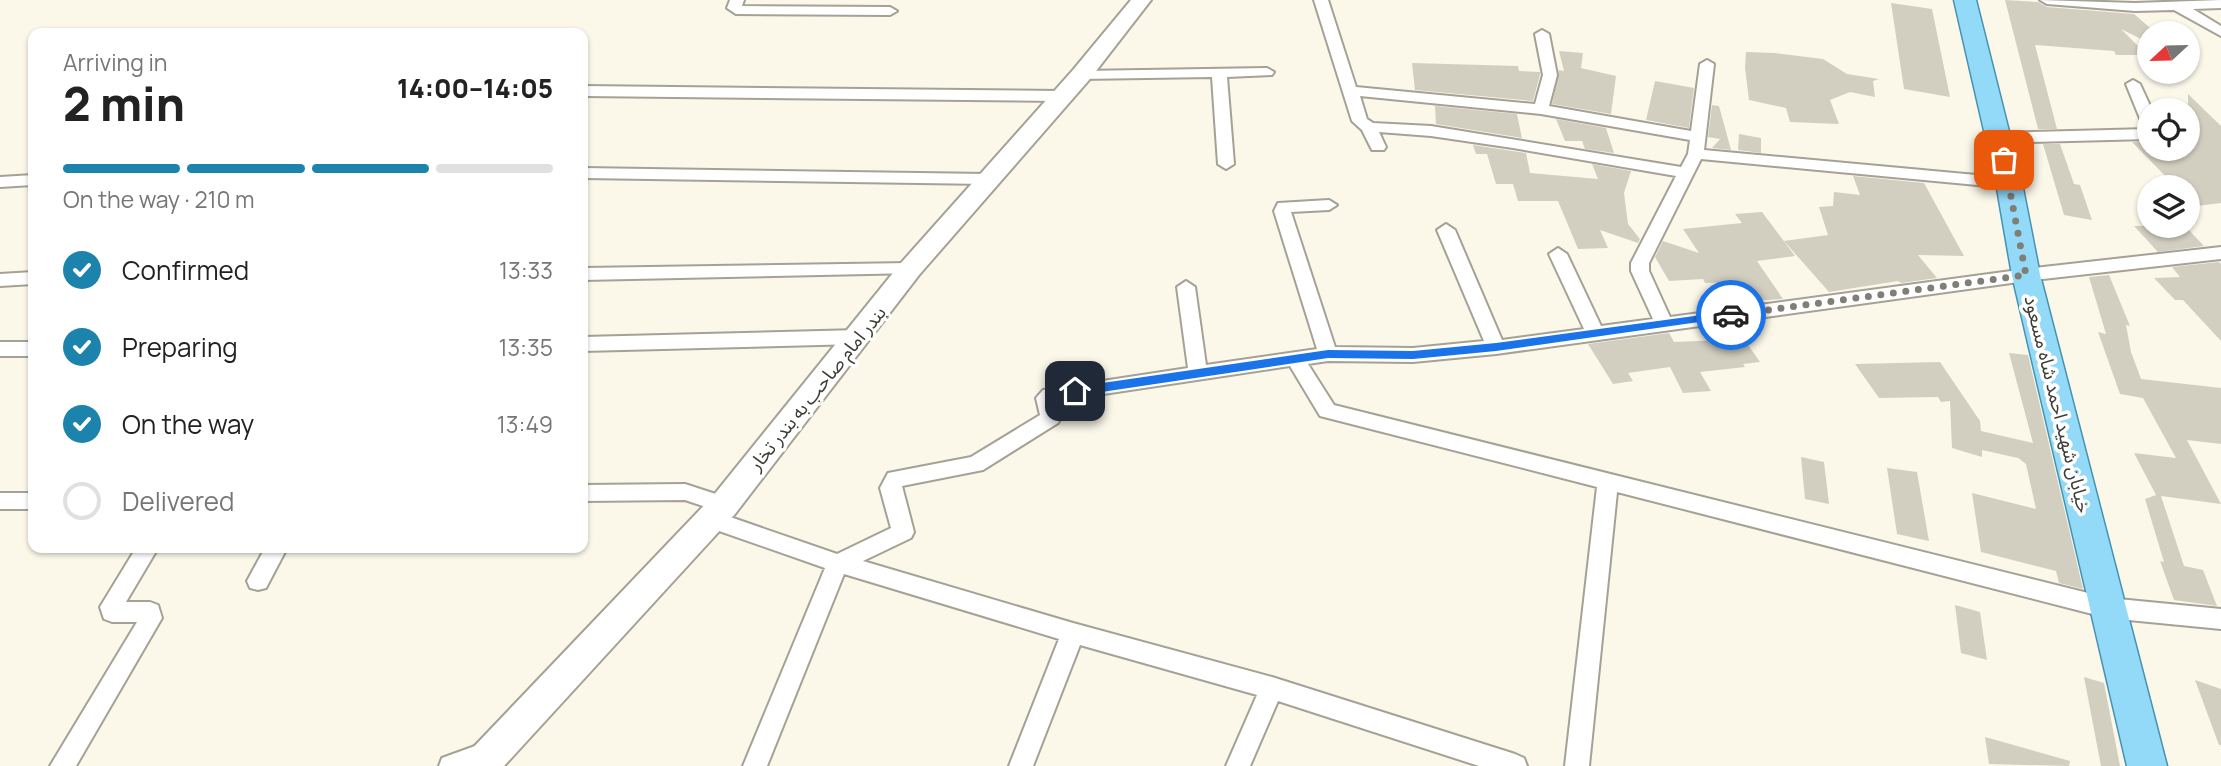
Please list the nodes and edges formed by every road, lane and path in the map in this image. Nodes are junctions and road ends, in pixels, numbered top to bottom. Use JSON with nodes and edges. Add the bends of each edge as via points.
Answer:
{"nodes":[{"id":1,"x":737,"y":0,"type":"edge"},
{"id":2,"x":1141,"y":0,"type":"edge"},
{"id":3,"x":1321,"y":0,"type":"edge"},
{"id":4,"x":1965,"y":0,"type":"edge"},
{"id":5,"x":2047,"y":0,"type":"edge"},
{"id":6,"x":2221,"y":4,"type":"edge"},
{"id":7,"x":2177,"y":6,"type":"junction"},
{"id":8,"x":890,"y":11,"type":"dead end"},
{"id":9,"x":2221,"y":32,"type":"edge"},
{"id":10,"x":1542,"y":34,"type":"dead end"},
{"id":11,"x":1707,"y":64,"type":"dead end"},
{"id":12,"x":1267,"y":72,"type":"dead end"},
{"id":13,"x":1219,"y":73,"type":"junction"},
{"id":14,"x":1081,"y":75,"type":"junction"},
{"id":15,"x":2133,"y":84,"type":"dead end"},
{"id":16,"x":588,"y":91,"type":"edge"},
{"id":17,"x":1353,"y":91,"type":"junction"},
{"id":18,"x":1060,"y":96,"type":"junction"},
{"id":19,"x":2139,"y":98,"type":"edge"},
{"id":20,"x":1541,"y":109,"type":"junction"},
{"id":21,"x":1369,"y":127,"type":"junction"},
{"id":22,"x":2137,"y":134,"type":"edge"},
{"id":23,"x":1998,"y":138,"type":"junction"},
{"id":24,"x":1696,"y":145,"type":"junction"},
{"id":25,"x":1378,"y":147,"type":"dead end"},
{"id":26,"x":1226,"y":164,"type":"dead end"},
{"id":27,"x":588,"y":173,"type":"edge"},
{"id":28,"x":1686,"y":173,"type":"junction"},
{"id":29,"x":988,"y":179,"type":"junction"},
{"id":30,"x":28,"y":180,"type":"edge"},
{"id":31,"x":0,"y":182,"type":"edge"},
{"id":32,"x":2009,"y":183,"type":"junction"},
{"id":33,"x":1329,"y":205,"type":"dead end"},
{"id":34,"x":1446,"y":230,"type":"dead end"},
{"id":35,"x":2221,"y":253,"type":"edge"},
{"id":36,"x":1558,"y":254,"type":"dead end"},
{"id":37,"x":911,"y":269,"type":"junction"},
{"id":38,"x":588,"y":274,"type":"edge"},
{"id":39,"x":2026,"y":275,"type":"junction"},
{"id":40,"x":28,"y":278,"type":"edge"},
{"id":41,"x":0,"y":280,"type":"edge"},
{"id":42,"x":1186,"y":287,"type":"dead end"},
{"id":43,"x":1664,"y":324,"type":"junction"},
{"id":44,"x":1595,"y":333,"type":"junction"},
{"id":45,"x":859,"y":337,"type":"junction"},
{"id":46,"x":588,"y":344,"type":"edge"},
{"id":47,"x":1496,"y":347,"type":"junction"},
{"id":48,"x":0,"y":349,"type":"edge"},
{"id":49,"x":28,"y":349,"type":"edge"},
{"id":50,"x":1328,"y":354,"type":"junction"},
{"id":51,"x":1295,"y":359,"type":"junction"},
{"id":52,"x":1198,"y":373,"type":"junction"},
{"id":53,"x":1608,"y":482,"type":"junction"},
{"id":54,"x":588,"y":493,"type":"edge"},
{"id":55,"x":0,"y":501,"type":"edge"},
{"id":56,"x":28,"y":501,"type":"edge"},
{"id":57,"x":717,"y":512,"type":"junction"},
{"id":58,"x":144,"y":553,"type":"edge"},
{"id":59,"x":273,"y":553,"type":"edge"},
{"id":60,"x":838,"y":563,"type":"junction"},
{"id":61,"x":258,"y":581,"type":"dead end"},
{"id":62,"x":2108,"y":608,"type":"junction"},
{"id":63,"x":2221,"y":619,"type":"edge"},
{"id":64,"x":1073,"y":634,"type":"junction"},
{"id":65,"x":1272,"y":688,"type":"junction"},
{"id":66,"x":486,"y":759,"type":"edge"},
{"id":67,"x":62,"y":766,"type":"edge"},
{"id":68,"x":451,"y":766,"type":"edge"},
{"id":69,"x":755,"y":766,"type":"edge"},
{"id":70,"x":1021,"y":766,"type":"edge"},
{"id":71,"x":1238,"y":766,"type":"edge"},
{"id":72,"x":1515,"y":766,"type":"edge"},
{"id":73,"x":1577,"y":766,"type":"edge"},
{"id":74,"x":2147,"y":766,"type":"edge"}],
"edges":[{"from":1,"to":8,"type":"street","via":[[736,10]]},
{"from":2,"to":14,"type":"main road","name":"بندر امام صاحب به بندر تخار"},
{"from":3,"to":17,"type":"street"},
{"from":4,"to":23,"type":"main road","name":"خیابان شهید احمد شاه مسعود"},
{"from":5,"to":7,"type":"street"},
{"from":6,"to":7,"type":"street"},
{"from":7,"to":9,"type":"street"},
{"from":10,"to":20,"type":"street","via":[[1550,75]]},
{"from":11,"to":24,"type":"street"},
{"from":12,"to":13,"type":"street"},
{"from":13,"to":14,"type":"street"},
{"from":13,"to":26,"type":"street"},
{"from":14,"to":18,"type":"main road","name":"بندر امام صاحب به بندر تخار"},
{"from":15,"to":19,"type":"street"},
{"from":16,"to":18,"type":"street"},
{"from":17,"to":20,"type":"street"},
{"from":17,"to":21,"type":"street","via":[[1360,121]]},
{"from":18,"to":29,"type":"main road","name":"بندر امام صاحب به بندر تخار"},
{"from":20,"to":24,"type":"street"},
{"from":21,"to":25,"type":"street"},
{"from":21,"to":28,"type":"street","via":[[1431,131]]},
{"from":22,"to":23,"type":"street"},
{"from":23,"to":32,"type":"main road","name":"خیابان شهید احمد شاه مسعود"},
{"from":24,"to":28,"type":"street"},
{"from":24,"to":32,"type":"street"},
{"from":27,"to":29,"type":"street"},
{"from":28,"to":43,"type":"street","via":[[1640,263]]},
{"from":29,"to":37,"type":"main road","name":"بندر امام صاحب به بندر تخار"},
{"from":30,"to":31,"type":"street"},
{"from":32,"to":39,"type":"main road","name":"خیابان شهید احمد شاه مسعود"},
{"from":33,"to":50,"type":"street","via":[[1292,205],[1282,211]]},
{"from":34,"to":47,"type":"street"},
{"from":35,"to":39,"type":"street"},
{"from":36,"to":44,"type":"street"},
{"from":37,"to":38,"type":"street"},
{"from":37,"to":45,"type":"main road","name":"بندر امام صاحب به بندر تخار"},
{"from":39,"to":43,"type":"street"},
{"from":39,"to":62,"type":"main road","name":"خیابان شهید احمد شاه مسعود"},
{"from":40,"to":41,"type":"street"},
{"from":42,"to":52,"type":"street"},
{"from":43,"to":44,"type":"street"},
{"from":44,"to":47,"type":"street"},
{"from":45,"to":46,"type":"street"},
{"from":45,"to":57,"type":"main road","name":"بندر امام صاحب به بندر تخار"},
{"from":47,"to":50,"type":"street","via":[[1413,355]]},
{"from":48,"to":49,"type":"street"},
{"from":50,"to":51,"type":"street"},
{"from":51,"to":52,"type":"street"},
{"from":51,"to":53,"type":"street","via":[[1327,411]]},
{"from":52,"to":60,"type":"street","via":[[1050,395],[1046,398],[1051,418],[975,464],[895,479],[890,488],[903,532]]},
{"from":53,"to":62,"type":"street"},
{"from":53,"to":73,"type":"street"},
{"from":54,"to":57,"type":"street","via":[[685,492]]},
{"from":55,"to":56,"type":"street"},
{"from":57,"to":60,"type":"street"},
{"from":57,"to":66,"type":"main road","name":"بندر امام صاحب به بندر تخار"},
{"from":58,"to":67,"type":"street","via":[[111,607],[112,612],[150,612],[151,618]]},
{"from":59,"to":61,"type":"street"},
{"from":60,"to":64,"type":"street"},
{"from":60,"to":69,"type":"street"},
{"from":62,"to":63,"type":"street"},
{"from":62,"to":74,"type":"main road","name":"خیابان شهید احمد شاه مسعود"},
{"from":64,"to":65,"type":"street"},
{"from":64,"to":70,"type":"street"},
{"from":65,"to":71,"type":"street"},
{"from":65,"to":72,"type":"street"},
{"from":66,"to":68,"type":"street"}]}
